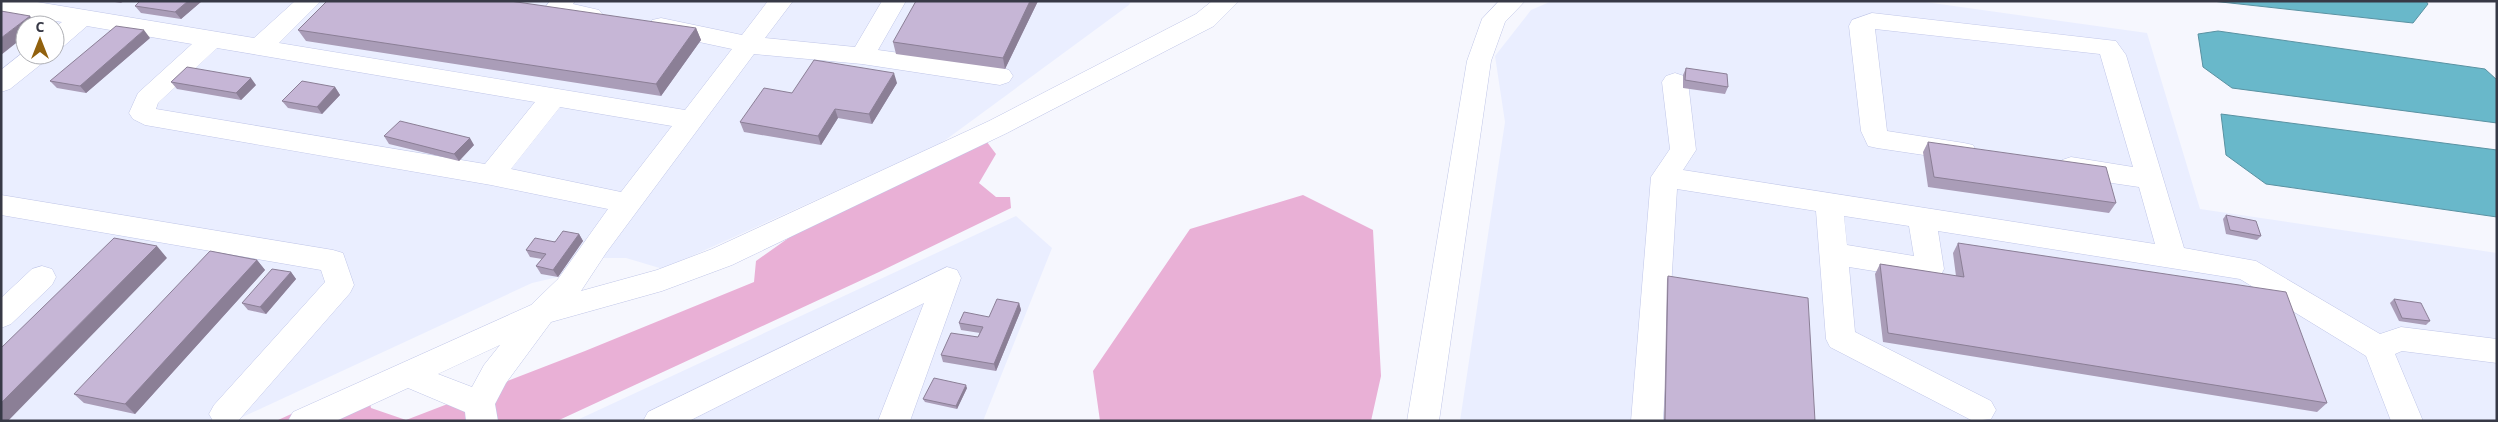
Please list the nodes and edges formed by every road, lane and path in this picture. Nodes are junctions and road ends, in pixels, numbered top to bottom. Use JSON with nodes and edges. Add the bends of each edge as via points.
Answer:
{"nodes":[{"id":1,"x":309,"y":1,"type":"edge"},
{"id":2,"x":562,"y":1,"type":"edge"},
{"id":3,"x":781,"y":1,"type":"edge"},
{"id":4,"x":894,"y":1,"type":"edge"},
{"id":5,"x":1227,"y":1,"type":"edge"},
{"id":6,"x":1,"y":4,"type":"edge"},
{"id":7,"x":1501,"y":5,"type":"edge"},
{"id":8,"x":83,"y":17,"type":"junction"},
{"id":9,"x":612,"y":18,"type":"edge"},
{"id":10,"x":641,"y":23,"type":"edge"},
{"id":11,"x":65,"y":32,"type":"edge"},
{"id":12,"x":212,"y":39,"type":"junction"},
{"id":13,"x":749,"y":45,"type":"junction"},
{"id":14,"x":260,"y":47,"type":"junction"},
{"id":15,"x":862,"y":56,"type":"junction"},
{"id":16,"x":24,"y":65,"type":"edge"},
{"id":17,"x":1000,"y":76,"type":"edge"},
{"id":18,"x":1675,"y":82,"type":"dead end"},
{"id":19,"x":1,"y":83,"type":"edge"},
{"id":20,"x":554,"y":97,"type":"junction"},
{"id":21,"x":692,"y":120,"type":"junction"},
{"id":22,"x":1984,"y":154,"type":"edge"},
{"id":23,"x":2043,"y":163,"type":"edge"},
{"id":24,"x":491,"y":175,"type":"junction"},
{"id":25,"x":1664,"y":177,"type":"junction"},
{"id":26,"x":2150,"y":179,"type":"dead end"},
{"id":27,"x":628,"y":203,"type":"junction"},
{"id":28,"x":1829,"y":204,"type":"junction"},
{"id":29,"x":1,"y":205,"type":"edge"},
{"id":30,"x":1922,"y":218,"type":"junction"},
{"id":31,"x":1833,"y":254,"type":"junction"},
{"id":32,"x":2173,"y":258,"type":"junction"},
{"id":33,"x":42,"y":277,"type":"dead end"},
{"id":34,"x":541,"y":313,"type":"junction"},
{"id":35,"x":1,"y":316,"type":"edge"},
{"id":36,"x":2378,"y":348,"type":"junction"},
{"id":37,"x":2497,"y":352,"type":"edge"},
{"id":38,"x":408,"y":374,"type":"junction"},
{"id":39,"x":1980,"y":410,"type":"dead end"},
{"id":40,"x":480,"y":412,"type":"edge"},
{"id":41,"x":226,"y":414,"type":"dead end"},
{"id":42,"x":304,"y":421,"type":"edge"},
{"id":43,"x":659,"y":421,"type":"edge"},
{"id":44,"x":894,"y":421,"type":"edge"},
{"id":45,"x":1423,"y":421,"type":"edge"},
{"id":46,"x":1647,"y":421,"type":"edge"},
{"id":47,"x":2407,"y":421,"type":"edge"}],
"edges":[{"from":1,"to":14,"type":"lane"},
{"from":2,"to":9,"type":"lane","via":[[556,9]]},
{"from":3,"to":13,"type":"lane"},
{"from":4,"to":15,"type":"lane"},
{"from":5,"to":34,"type":"lane","via":[[1205,20],[998,127],[722,257],[662,280]]},
{"from":6,"to":8,"type":"lane"},
{"from":7,"to":45,"type":"lane","via":[[1479,61]]},
{"from":8,"to":11,"type":"lane"},
{"from":8,"to":12,"type":"lane"},
{"from":10,"to":13,"type":"lane"},
{"from":12,"to":14,"type":"lane"},
{"from":12,"to":24,"type":"lane","via":[[147,99],[142,113],[154,119]]},
{"from":13,"to":15,"type":"lane"},
{"from":13,"to":21,"type":"lane"},
{"from":14,"to":20,"type":"lane"},
{"from":15,"to":17,"type":"lane"},
{"from":16,"to":19,"type":"lane"},
{"from":18,"to":25,"type":"lane","via":[[1683,150]]},
{"from":20,"to":21,"type":"lane"},
{"from":20,"to":24,"type":"lane"},
{"from":21,"to":27,"type":"lane"},
{"from":22,"to":32,"type":"lane","via":[[1877,139],[1860,26],[1872,21],[2107,47],[2114,55]]},
{"from":23,"to":26,"type":"lane"},
{"from":24,"to":27,"type":"lane"},
{"from":25,"to":28,"type":"lane"},
{"from":25,"to":46,"type":"lane"},
{"from":27,"to":34,"type":"lane","via":[[568,287]]},
{"from":28,"to":30,"type":"lane"},
{"from":28,"to":31,"type":"lane"},
{"from":29,"to":41,"type":"lane","via":[[333,261],[340,285]]},
{"from":30,"to":31,"type":"lane","via":[[1930,268]]},
{"from":30,"to":32,"type":"lane"},
{"from":31,"to":39,"type":"lane","via":[[1841,339]]},
{"from":32,"to":36,"type":"lane","via":[[2246,270]]},
{"from":33,"to":35,"type":"lane"},
{"from":34,"to":38,"type":"lane"},
{"from":34,"to":40,"type":"lane","via":[[495,374]]},
{"from":36,"to":37,"type":"lane","via":[[2401,339]]},
{"from":36,"to":47,"type":"lane"},
{"from":38,"to":40,"type":"lane"},
{"from":38,"to":42,"type":"lane"},
{"from":43,"to":44,"type":"lane","via":[[947,278]]}]}
